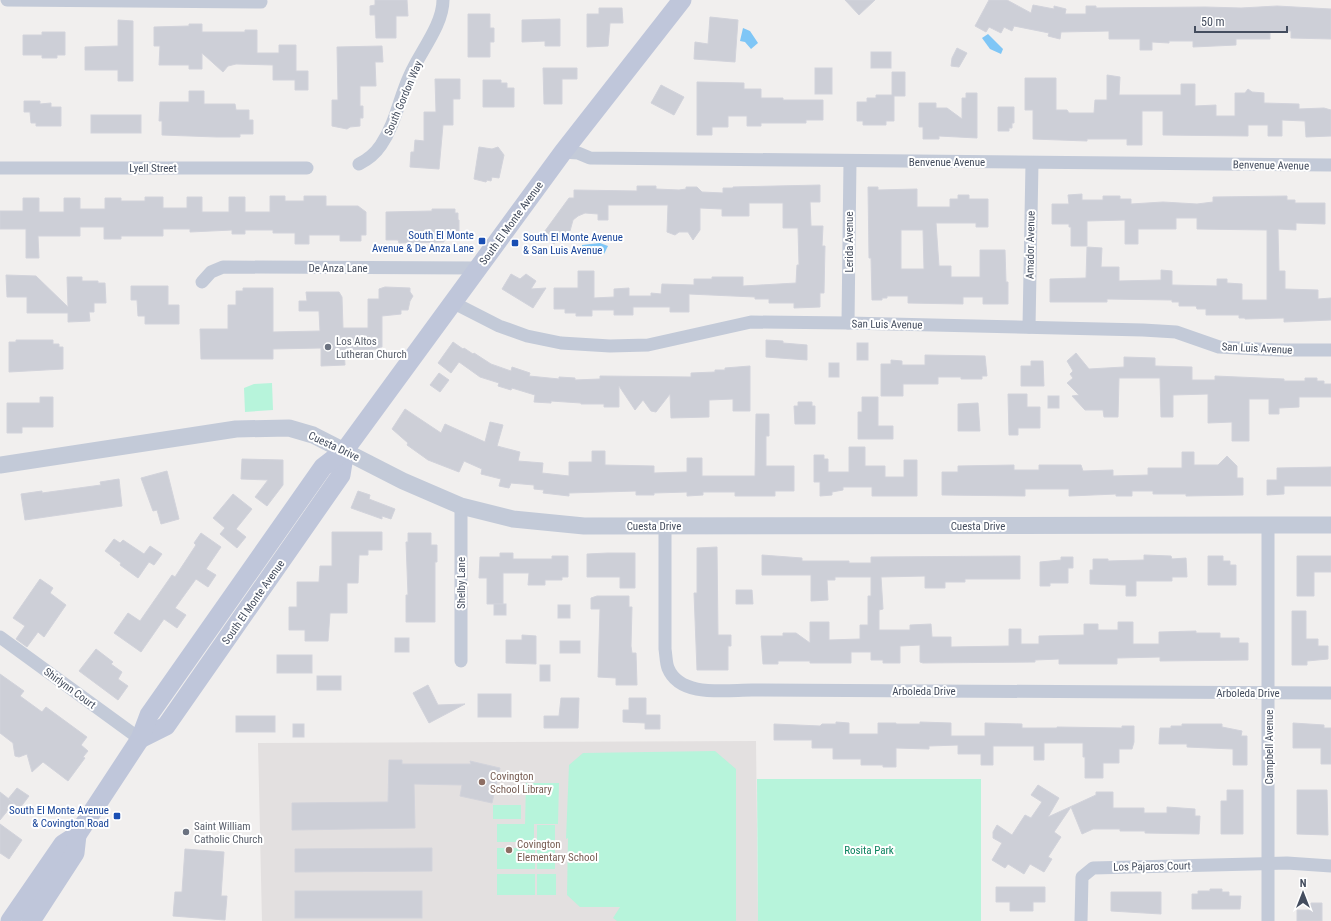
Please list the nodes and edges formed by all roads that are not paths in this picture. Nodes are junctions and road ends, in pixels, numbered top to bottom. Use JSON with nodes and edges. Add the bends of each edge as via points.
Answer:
{"nodes":[{"id":1,"x":7,"y":0,"type":"edge"},
{"id":2,"x":443,"y":0,"type":"edge"},
{"id":3,"x":682,"y":0,"type":"edge"},
{"id":4,"x":261,"y":2,"type":"dead end"},
{"id":5,"x":563,"y":152,"type":"junction"},
{"id":6,"x":850,"y":161,"type":"junction"},
{"id":7,"x":1032,"y":163,"type":"junction"},
{"id":8,"x":359,"y":164,"type":"dead end"},
{"id":9,"x":1331,"y":165,"type":"edge"},
{"id":10,"x":0,"y":168,"type":"edge"},
{"id":11,"x":306,"y":168,"type":"dead end"},
{"id":12,"x":479,"y":268,"type":"junction"},
{"id":13,"x":202,"y":282,"type":"dead end"},
{"id":14,"x":452,"y":302,"type":"junction"},
{"id":15,"x":848,"y":323,"type":"junction"},
{"id":16,"x":1029,"y":327,"type":"junction"},
{"id":17,"x":1331,"y":350,"type":"edge"},
{"id":18,"x":345,"y":450,"type":"junction"},
{"id":19,"x":0,"y":465,"type":"edge"},
{"id":20,"x":461,"y":506,"type":"junction"},
{"id":21,"x":1268,"y":525,"type":"junction"},
{"id":22,"x":1331,"y":525,"type":"edge"},
{"id":23,"x":665,"y":526,"type":"junction"},
{"id":24,"x":0,"y":637,"type":"edge"},
{"id":25,"x":461,"y":661,"type":"dead end"},
{"id":26,"x":1268,"y":693,"type":"junction"},
{"id":27,"x":1331,"y":693,"type":"edge"},
{"id":28,"x":140,"y":739,"type":"junction"},
{"id":29,"x":77,"y":835,"type":"junction"},
{"id":30,"x":1268,"y":864,"type":"junction"},
{"id":31,"x":1331,"y":866,"type":"edge"},
{"id":32,"x":10,"y":921,"type":"edge"},
{"id":33,"x":31,"y":921,"type":"edge"},
{"id":34,"x":1081,"y":921,"type":"edge"},
{"id":35,"x":1268,"y":921,"type":"edge"}],
"edges":[{"from":1,"to":4,"type":"street"},
{"from":2,"to":8,"type":"street","name":"South Gordon Way","via":[[433,33],[410,73],[396,117],[372,158]]},
{"from":3,"to":5,"type":"main road","name":"South El Monte Avenue"},
{"from":5,"to":6,"type":"street","name":"Benvenue Avenue","via":[[578,153],[590,158]]},
{"from":5,"to":12,"type":"main road","name":"South El Monte Avenue"},
{"from":6,"to":7,"type":"street","name":"Benvenue Avenue"},
{"from":6,"to":15,"type":"street","name":"Lerida Avenue"},
{"from":7,"to":9,"type":"street","name":"Benvenue Avenue"},
{"from":7,"to":16,"type":"street","name":"Amador Avenue"},
{"from":10,"to":11,"type":"street","name":"Lyell Street"},
{"from":12,"to":13,"type":"street","name":"De Anza Lane","via":[[223,267],[211,272]]},
{"from":12,"to":14,"type":"main road","name":"South El Monte Avenue"},
{"from":14,"to":15,"type":"street","name":"San Luis Avenue","via":[[499,326],[528,336],[561,343],[610,346],[648,345],[751,322]]},
{"from":14,"to":18,"type":"main road","name":"South El Monte Avenue"},
{"from":15,"to":16,"type":"street","name":"San Luis Avenue"},
{"from":16,"to":17,"type":"street","name":"San Luis Avenue","via":[[1176,332],[1219,347]]},
{"from":18,"to":19,"type":"street","name":"Cuesta Drive","via":[[313,435],[289,428],[258,428],[236,429]]},
{"from":18,"to":20,"type":"street","name":"Cuesta Drive","via":[[403,481]]},
{"from":18,"to":28,"type":"main road","name":"South El Monte Avenue","via":[[341,475],[166,726]]},
{"from":20,"to":23,"type":"street","name":"Cuesta Drive","via":[[513,520],[548,524]]},
{"from":20,"to":25,"type":"street","name":"Shelby Lane"},
{"from":21,"to":22,"type":"street","name":"Cuesta Drive"},
{"from":21,"to":23,"type":"street","name":"Cuesta Drive"},
{"from":21,"to":26,"type":"street","name":"Campbell Avenue"},
{"from":23,"to":26,"type":"street","name":"Arboleda Drive","via":[[667,667],[675,680],[685,687],[752,690]]},
{"from":24,"to":28,"type":"street","name":"Shirlynn Court"},
{"from":26,"to":27,"type":"street","name":"Arboleda Drive"},
{"from":26,"to":30,"type":"street","name":"Campbell Avenue"},
{"from":28,"to":29,"type":"main road"},
{"from":29,"to":32,"type":"main road","via":[[63,844]]},
{"from":29,"to":33,"type":"main road","via":[[75,853]]},
{"from":30,"to":31,"type":"street","name":"Los Pajaros Court"},
{"from":30,"to":34,"type":"street","name":"Los Pajaros Court","via":[[1093,868],[1082,877]]},
{"from":30,"to":35,"type":"street","name":"Campbell Avenue"}]}
